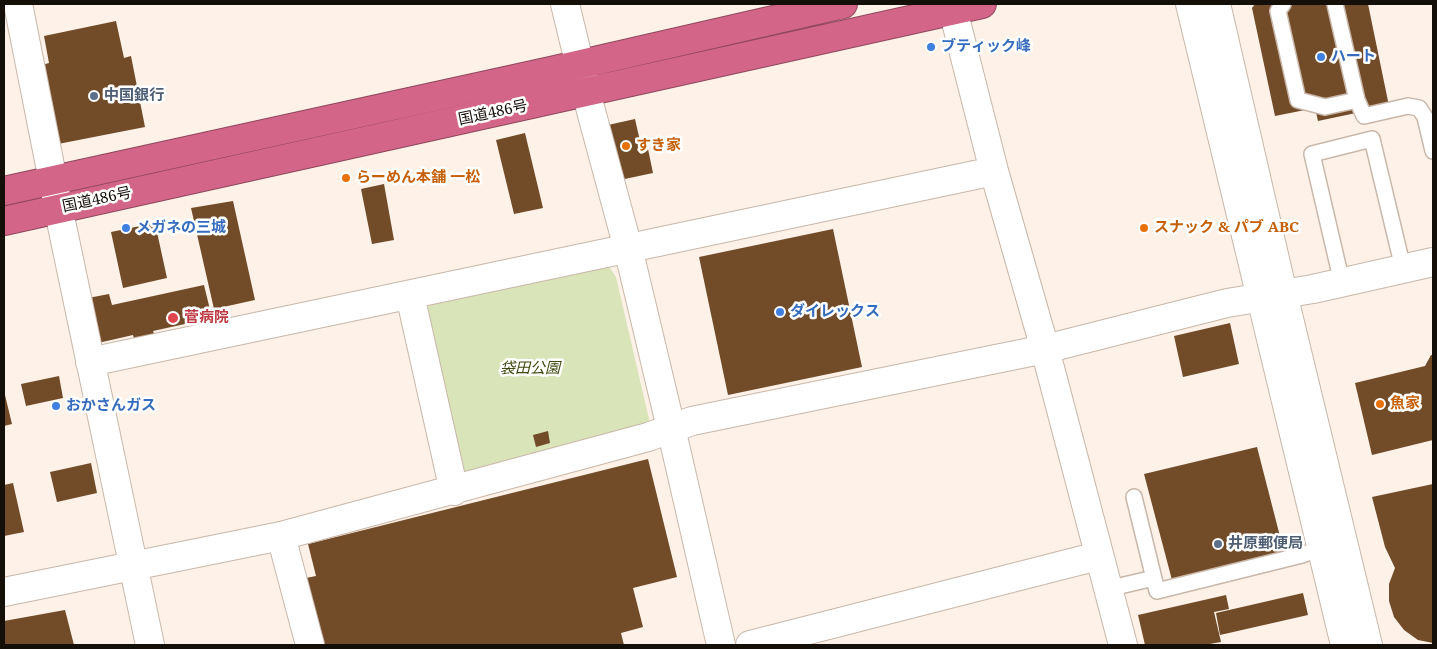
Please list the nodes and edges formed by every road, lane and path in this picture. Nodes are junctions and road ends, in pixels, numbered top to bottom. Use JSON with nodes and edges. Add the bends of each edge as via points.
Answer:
{"nodes":[{"id":1,"x":19,"y":4,"type":"edge"},
{"id":2,"x":565,"y":4,"type":"edge"},
{"id":3,"x":843,"y":4,"type":"edge"},
{"id":4,"x":982,"y":4,"type":"edge"},
{"id":5,"x":1190,"y":4,"type":"edge"},
{"id":6,"x":1216,"y":4,"type":"edge"},
{"id":7,"x":1283,"y":4,"type":"edge"},
{"id":8,"x":1335,"y":4,"type":"edge"},
{"id":9,"x":953,"y":10,"type":"junction"},
{"id":10,"x":580,"y":64,"type":"junction"},
{"id":11,"x":587,"y":92,"type":"junction"},
{"id":12,"x":1357,"y":100,"type":"junction"},
{"id":13,"x":1433,"y":151,"type":"edge"},
{"id":14,"x":994,"y":171,"type":"junction"},
{"id":15,"x":53,"y":180,"type":"junction"},
{"id":16,"x":4,"y":191,"type":"edge"},
{"id":17,"x":59,"y":208,"type":"junction"},
{"id":18,"x":4,"y":222,"type":"edge"},
{"id":19,"x":628,"y":248,"type":"junction"},
{"id":20,"x":1433,"y":262,"type":"edge"},
{"id":21,"x":1403,"y":268,"type":"junction"},
{"id":22,"x":1342,"y":283,"type":"junction"},
{"id":23,"x":410,"y":295,"type":"junction"},
{"id":24,"x":1272,"y":296,"type":"junction"},
{"id":25,"x":1044,"y":349,"type":"junction"},
{"id":26,"x":90,"y":362,"type":"junction"},
{"id":27,"x":671,"y":428,"type":"junction"},
{"id":28,"x":454,"y":491,"type":"junction"},
{"id":29,"x":1134,"y":497,"type":"dead end"},
{"id":30,"x":281,"y":536,"type":"junction"},
{"id":31,"x":1321,"y":548,"type":"junction"},
{"id":32,"x":1098,"y":556,"type":"junction"},
{"id":33,"x":132,"y":567,"type":"junction"},
{"id":34,"x":1154,"y":578,"type":"junction"},
{"id":35,"x":1107,"y":589,"type":"junction"},
{"id":36,"x":4,"y":592,"type":"edge"},
{"id":37,"x":150,"y":645,"type":"edge"},
{"id":38,"x":310,"y":645,"type":"edge"},
{"id":39,"x":721,"y":645,"type":"edge"},
{"id":40,"x":750,"y":645,"type":"edge"},
{"id":41,"x":1123,"y":645,"type":"edge"},
{"id":42,"x":1344,"y":645,"type":"edge"},
{"id":43,"x":1368,"y":645,"type":"edge"}],
"edges":[{"from":1,"to":15,"type":"street"},
{"from":2,"to":10,"type":"street"},
{"from":3,"to":10,"type":"highway","name":"国道486号"},
{"from":4,"to":9,"type":"highway","name":"国道486号"},
{"from":5,"to":24,"type":"street"},
{"from":6,"to":24,"type":"street"},
{"from":7,"to":12,"type":"lane","via":[[1278,11],[1298,100],[1326,107]]},
{"from":8,"to":12,"type":"lane"},
{"from":9,"to":11,"type":"highway","name":"国道486号"},
{"from":9,"to":14,"type":"street"},
{"from":10,"to":11,"type":"street"},
{"from":10,"to":15,"type":"highway","name":"国道486号"},
{"from":11,"to":17,"type":"highway","name":"国道486号"},
{"from":11,"to":19,"type":"street"},
{"from":12,"to":13,"type":"lane","via":[[1364,116],[1408,106],[1419,108],[1425,117]]},
{"from":14,"to":19,"type":"street"},
{"from":14,"to":25,"type":"street"},
{"from":15,"to":16,"type":"highway","name":"国道486号"},
{"from":15,"to":17,"type":"street"},
{"from":17,"to":18,"type":"highway","name":"国道486号"},
{"from":17,"to":26,"type":"street"},
{"from":19,"to":23,"type":"street"},
{"from":19,"to":27,"type":"street"},
{"from":20,"to":21,"type":"street"},
{"from":21,"to":22,"type":"street"},
{"from":21,"to":22,"type":"lane","via":[[1372,139],[1312,154]]},
{"from":22,"to":24,"type":"street"},
{"from":23,"to":26,"type":"street"},
{"from":23,"to":28,"type":"street"},
{"from":24,"to":25,"type":"street","via":[[1227,303]]},
{"from":24,"to":31,"type":"street"},
{"from":24,"to":43,"type":"street"},
{"from":25,"to":27,"type":"street"},
{"from":25,"to":32,"type":"street"},
{"from":26,"to":33,"type":"street"},
{"from":27,"to":28,"type":"street"},
{"from":27,"to":39,"type":"street"},
{"from":28,"to":30,"type":"street"},
{"from":29,"to":34,"type":"lane"},
{"from":30,"to":33,"type":"street"},
{"from":30,"to":38,"type":"street"},
{"from":31,"to":34,"type":"lane","via":[[1157,592]]},
{"from":31,"to":42,"type":"street"},
{"from":32,"to":35,"type":"street"},
{"from":32,"to":40,"type":"street"},
{"from":33,"to":36,"type":"street"},
{"from":33,"to":37,"type":"street"},
{"from":34,"to":35,"type":"lane"},
{"from":35,"to":41,"type":"street"}]}
